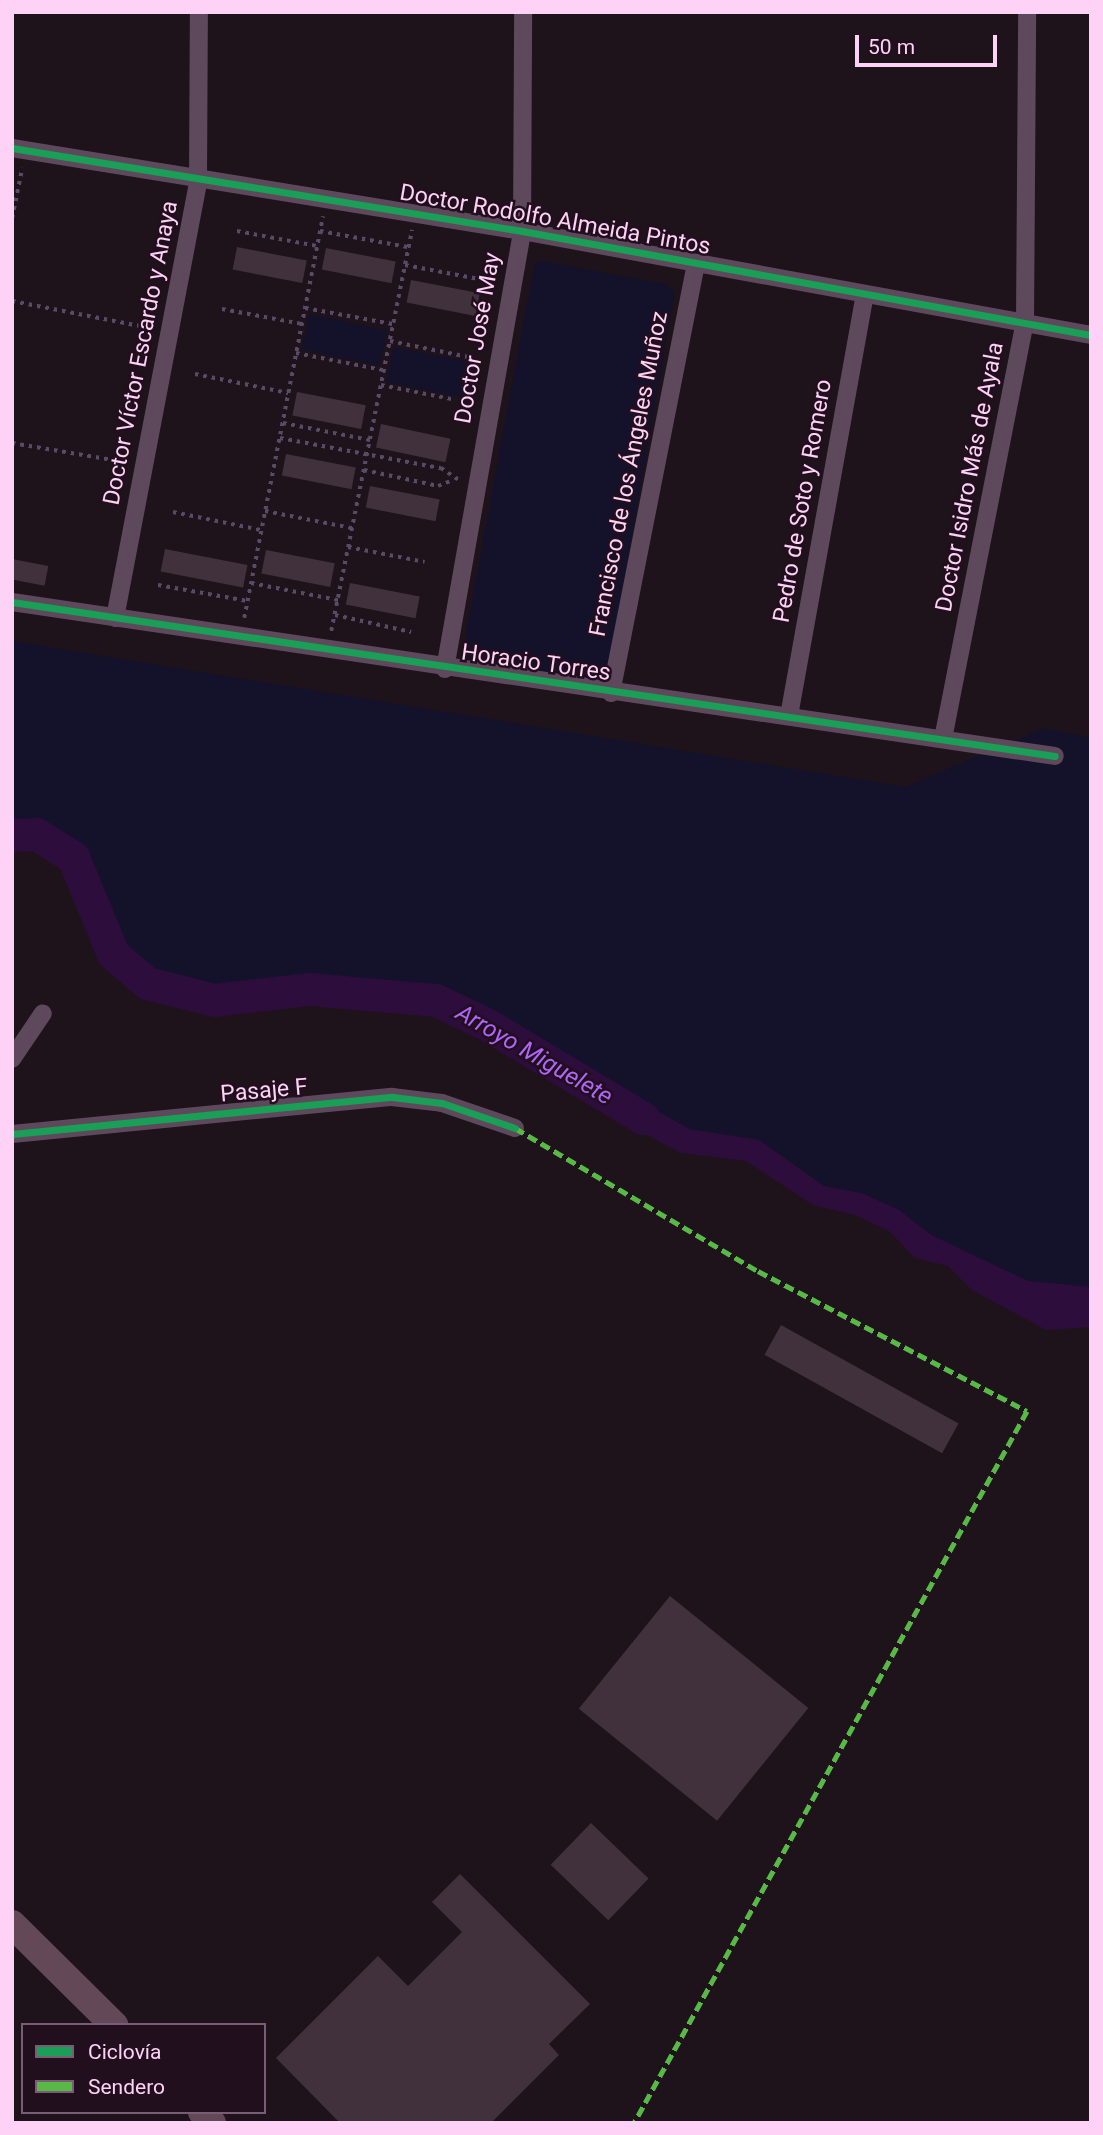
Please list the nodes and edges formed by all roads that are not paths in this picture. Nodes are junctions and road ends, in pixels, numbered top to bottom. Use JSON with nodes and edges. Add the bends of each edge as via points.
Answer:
{"nodes":[{"id":1,"x":199,"y":12,"type":"edge"},
{"id":2,"x":523,"y":12,"type":"edge"},
{"id":3,"x":1027,"y":12,"type":"edge"},
{"id":4,"x":19,"y":149,"type":"edge"},
{"id":5,"x":198,"y":181,"type":"junction"},
{"id":6,"x":522,"y":231,"type":"junction"},
{"id":7,"x":696,"y":263,"type":"junction"},
{"id":8,"x":865,"y":295,"type":"junction"},
{"id":9,"x":1026,"y":322,"type":"junction"},
{"id":10,"x":1091,"y":335,"type":"edge"},
{"id":11,"x":12,"y":603,"type":"edge"},
{"id":12,"x":116,"y":618,"type":"junction"},
{"id":13,"x":445,"y":669,"type":"junction"},
{"id":14,"x":611,"y":693,"type":"junction"},
{"id":15,"x":789,"y":716,"type":"junction"},
{"id":16,"x":943,"y":739,"type":"junction"},
{"id":17,"x":1055,"y":755,"type":"dead end"},
{"id":18,"x":43,"y":1013,"type":"dead end"},
{"id":19,"x":12,"y":1059,"type":"edge"},
{"id":20,"x":515,"y":1128,"type":"dead end"},
{"id":21,"x":12,"y":1134,"type":"edge"},
{"id":22,"x":12,"y":1924,"type":"edge"},
{"id":23,"x":112,"y":2023,"type":"edge"}],
"edges":[{"from":1,"to":5,"type":"street","name":"Doctor Víctor Escardo y Anaya"},
{"from":2,"to":6,"type":"street","name":"Doctor José May"},
{"from":3,"to":9,"type":"street","name":"Doctor Isidro Más de Ayala"},
{"from":4,"to":5,"type":"street","name":"Doctor Rodolfo Almeida Pintos"},
{"from":5,"to":6,"type":"street","name":"Doctor Rodolfo Almeida Pintos"},
{"from":5,"to":12,"type":"street","name":"Doctor Víctor Escardo y Anaya"},
{"from":6,"to":7,"type":"street","name":"Doctor Rodolfo Almeida Pintos"},
{"from":6,"to":13,"type":"street","name":"Doctor José May"},
{"from":7,"to":8,"type":"street","name":"Doctor Rodolfo Almeida Pintos"},
{"from":7,"to":14,"type":"street","name":"Francisco de los Ángeles Muñoz"},
{"from":8,"to":9,"type":"street","name":"Doctor Rodolfo Almeida Pintos"},
{"from":8,"to":15,"type":"street","name":"Pedro de Soto y Romero"},
{"from":9,"to":10,"type":"street","name":"Doctor Rodolfo Almeida Pintos"},
{"from":9,"to":16,"type":"street","name":"Doctor Isidro Más de Ayala"},
{"from":11,"to":12,"type":"street","name":"Horacio Torres"},
{"from":12,"to":13,"type":"street","name":"Horacio Torres","via":[[328,647]]},
{"from":13,"to":14,"type":"street","name":"Horacio Torres"},
{"from":14,"to":15,"type":"street","name":"Horacio Torres"},
{"from":15,"to":16,"type":"street","name":"Horacio Torres"},
{"from":16,"to":17,"type":"street","name":"Horacio Torres"},
{"from":18,"to":19,"type":"street"},
{"from":20,"to":21,"type":"street","name":"Pasaje F","via":[[442,1103],[392,1097]]},
{"from":22,"to":23,"type":"main road"}]}
